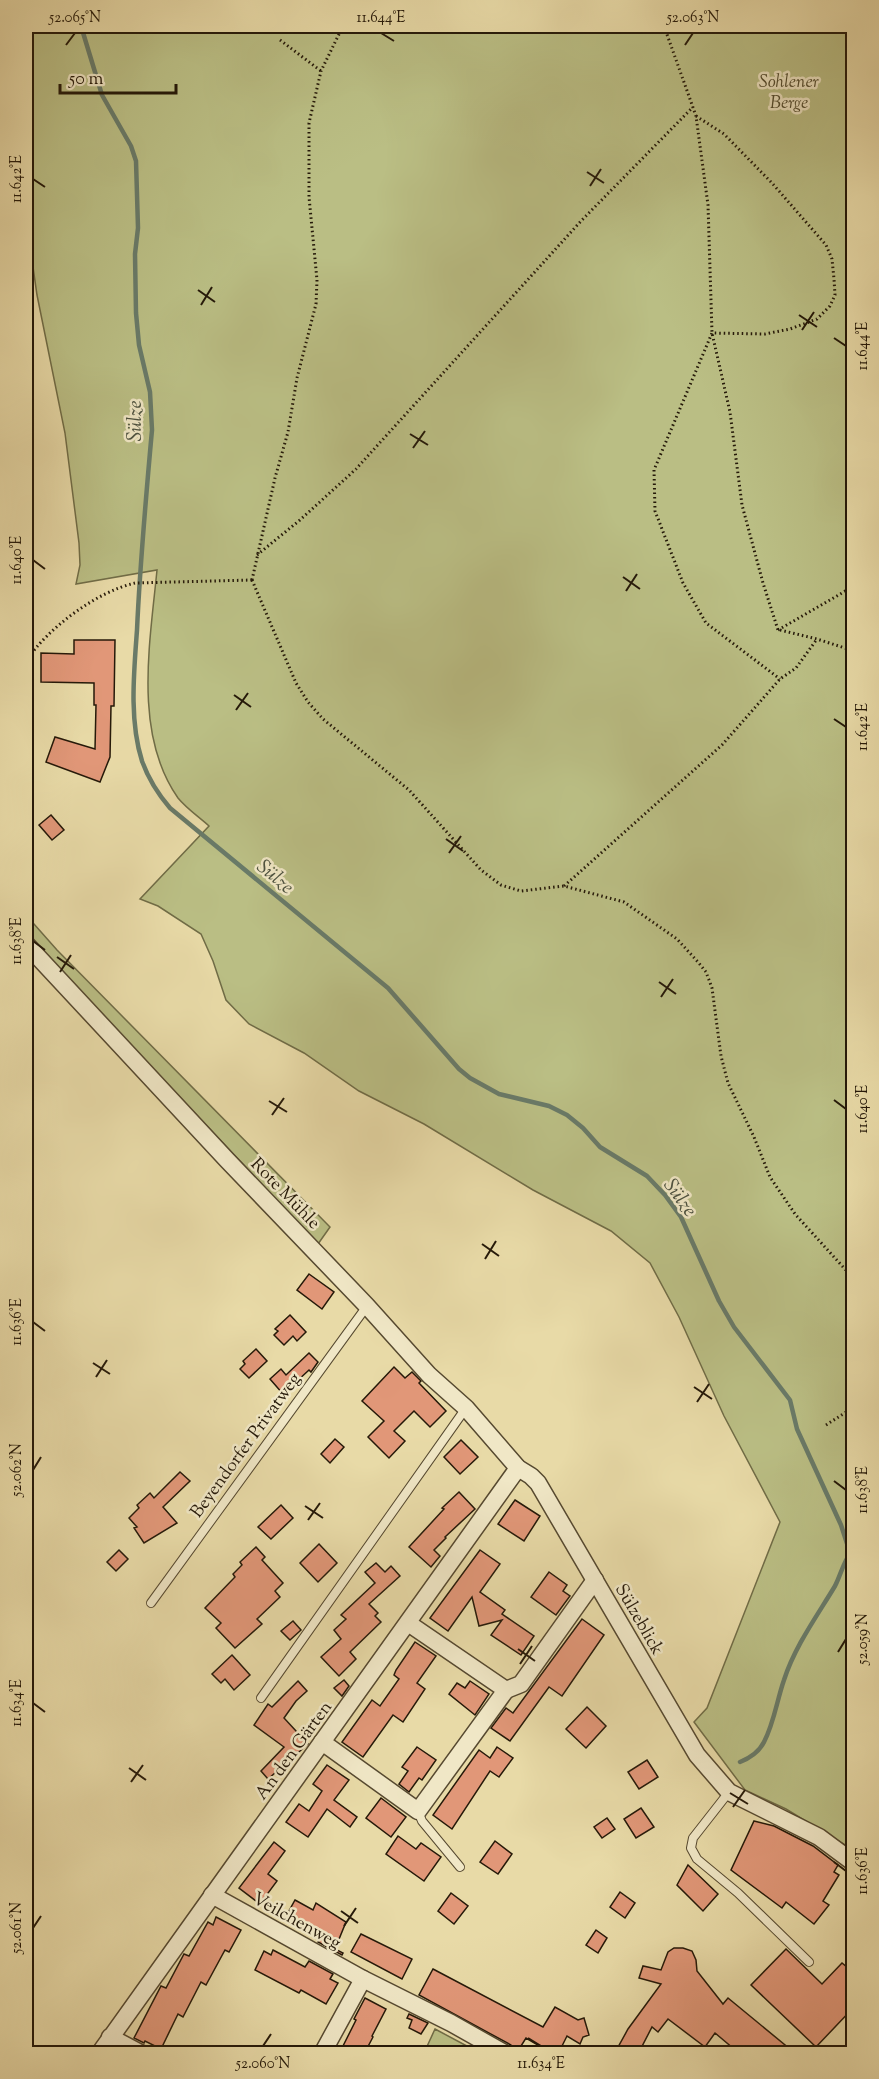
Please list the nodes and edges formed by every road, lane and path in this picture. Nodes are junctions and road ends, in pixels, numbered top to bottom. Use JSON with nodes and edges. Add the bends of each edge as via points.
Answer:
{"nodes":[{"id":1,"x":343,"y":26,"type":"edge"},
{"id":2,"x":664,"y":26,"type":"edge"},
{"id":3,"x":280,"y":40,"type":"dead end"},
{"id":4,"x":321,"y":71,"type":"junction"},
{"id":5,"x":693,"y":106,"type":"junction"},
{"id":6,"x":696,"y":116,"type":"junction"},
{"id":7,"x":712,"y":333,"type":"junction"},
{"id":8,"x":257,"y":555,"type":"junction"},
{"id":9,"x":252,"y":579,"type":"junction"},
{"id":10,"x":854,"y":586,"type":"edge"},
{"id":11,"x":778,"y":630,"type":"junction"},
{"id":12,"x":817,"y":639,"type":"junction"},
{"id":13,"x":854,"y":651,"type":"edge"},
{"id":14,"x":26,"y":661,"type":"edge"},
{"id":15,"x":780,"y":679,"type":"junction"},
{"id":16,"x":26,"y":741,"type":"edge"},
{"id":17,"x":34,"y":741,"type":"dead end"},
{"id":18,"x":564,"y":886,"type":"junction"},
{"id":19,"x":26,"y":944,"type":"edge"},
{"id":20,"x":854,"y":1279,"type":"edge"},
{"id":21,"x":367,"y":1306,"type":"junction"},
{"id":22,"x":854,"y":1407,"type":"edge"},
{"id":23,"x":466,"y":1408,"type":"junction"},
{"id":24,"x":826,"y":1425,"type":"dead end"},
{"id":25,"x":518,"y":1468,"type":"junction"},
{"id":26,"x":854,"y":1579,"type":"edge"},
{"id":27,"x":595,"y":1580,"type":"junction"},
{"id":28,"x":848,"y":1581,"type":"dead end"},
{"id":29,"x":151,"y":1603,"type":"dead end"},
{"id":30,"x":408,"y":1623,"type":"junction"},
{"id":31,"x":506,"y":1690,"type":"junction"},
{"id":32,"x":261,"y":1698,"type":"dead end"},
{"id":33,"x":322,"y":1742,"type":"junction"},
{"id":34,"x":729,"y":1792,"type":"junction"},
{"id":35,"x":418,"y":1811,"type":"junction"},
{"id":36,"x":854,"y":1863,"type":"edge"},
{"id":37,"x":460,"y":1867,"type":"dead end"},
{"id":38,"x":212,"y":1895,"type":"junction"},
{"id":39,"x":809,"y":1962,"type":"dead end"},
{"id":40,"x":363,"y":1979,"type":"junction"},
{"id":41,"x":110,"y":2037,"type":"junction"},
{"id":42,"x":99,"y":2054,"type":"edge"},
{"id":43,"x":142,"y":2054,"type":"edge"},
{"id":44,"x":322,"y":2054,"type":"edge"},
{"id":45,"x":506,"y":2054,"type":"edge"}],
"edges":[{"from":1,"to":4,"type":"path"},
{"from":2,"to":5,"type":"path"},
{"from":3,"to":4,"type":"path"},
{"from":4,"to":8,"type":"path","via":[[308,140],[316,304]]},
{"from":5,"to":6,"type":"path"},
{"from":5,"to":8,"type":"path","via":[[581,221],[356,469]]},
{"from":6,"to":7,"type":"path","via":[[708,205]]},
{"from":6,"to":7,"type":"path","via":[[724,134],[826,245],[834,279],[835,295],[818,319],[765,334]]},
{"from":7,"to":11,"type":"path","via":[[730,412],[742,505]]},
{"from":7,"to":15,"type":"path","via":[[654,470],[655,511],[682,583],[706,623]]},
{"from":8,"to":9,"type":"path"},
{"from":9,"to":14,"type":"path","via":[[135,583],[102,595],[61,624]]},
{"from":9,"to":18,"type":"path","via":[[296,683],[323,718],[409,790],[481,870],[501,885],[521,891]]},
{"from":10,"to":11,"type":"path"},
{"from":11,"to":12,"type":"path"},
{"from":12,"to":13,"type":"path"},
{"from":12,"to":15,"type":"path","via":[[796,668]]},
{"from":15,"to":18,"type":"path","via":[[722,745]]},
{"from":16,"to":17,"type":"path"},
{"from":18,"to":20,"type":"path","via":[[624,902],[677,939],[702,966],[712,988],[728,1083],[765,1167],[787,1204]]},
{"from":19,"to":21,"type":"street","name":"Rote Mühle"},
{"from":21,"to":23,"type":"street","name":"Rote Mühle"},
{"from":21,"to":29,"type":"lane","name":"Beyendorfer Privatweg"},
{"from":22,"to":24,"type":"path"},
{"from":23,"to":25,"type":"street","name":"Rote Mühle"},
{"from":23,"to":32,"type":"lane"},
{"from":25,"to":27,"type":"street","name":"Sülzeblick","via":[[538,1484]]},
{"from":25,"to":30,"type":"street","name":"An den Gärten"},
{"from":26,"to":28,"type":"path"},
{"from":27,"to":31,"type":"street","via":[[521,1684]]},
{"from":27,"to":34,"type":"street","name":"Sülzeblick","via":[[697,1755]]},
{"from":30,"to":31,"type":"street"},
{"from":30,"to":33,"type":"street","name":"An den Gärten"},
{"from":31,"to":35,"type":"street"},
{"from":33,"to":35,"type":"street"},
{"from":33,"to":38,"type":"street","name":"An den Gärten"},
{"from":34,"to":36,"type":"street","name":"Sülzeblick","via":[[819,1837]]},
{"from":34,"to":39,"type":"lane","via":[[693,1838],[691,1848],[697,1859]]},
{"from":35,"to":37,"type":"lane"},
{"from":38,"to":40,"type":"street","name":"Veilchenweg"},
{"from":38,"to":41,"type":"street","name":"An den Gärten"},
{"from":40,"to":44,"type":"street"},
{"from":40,"to":45,"type":"street","name":"Veilchenweg"},
{"from":41,"to":42,"type":"street","name":"An den Gärten"},
{"from":41,"to":43,"type":"street"}]}
